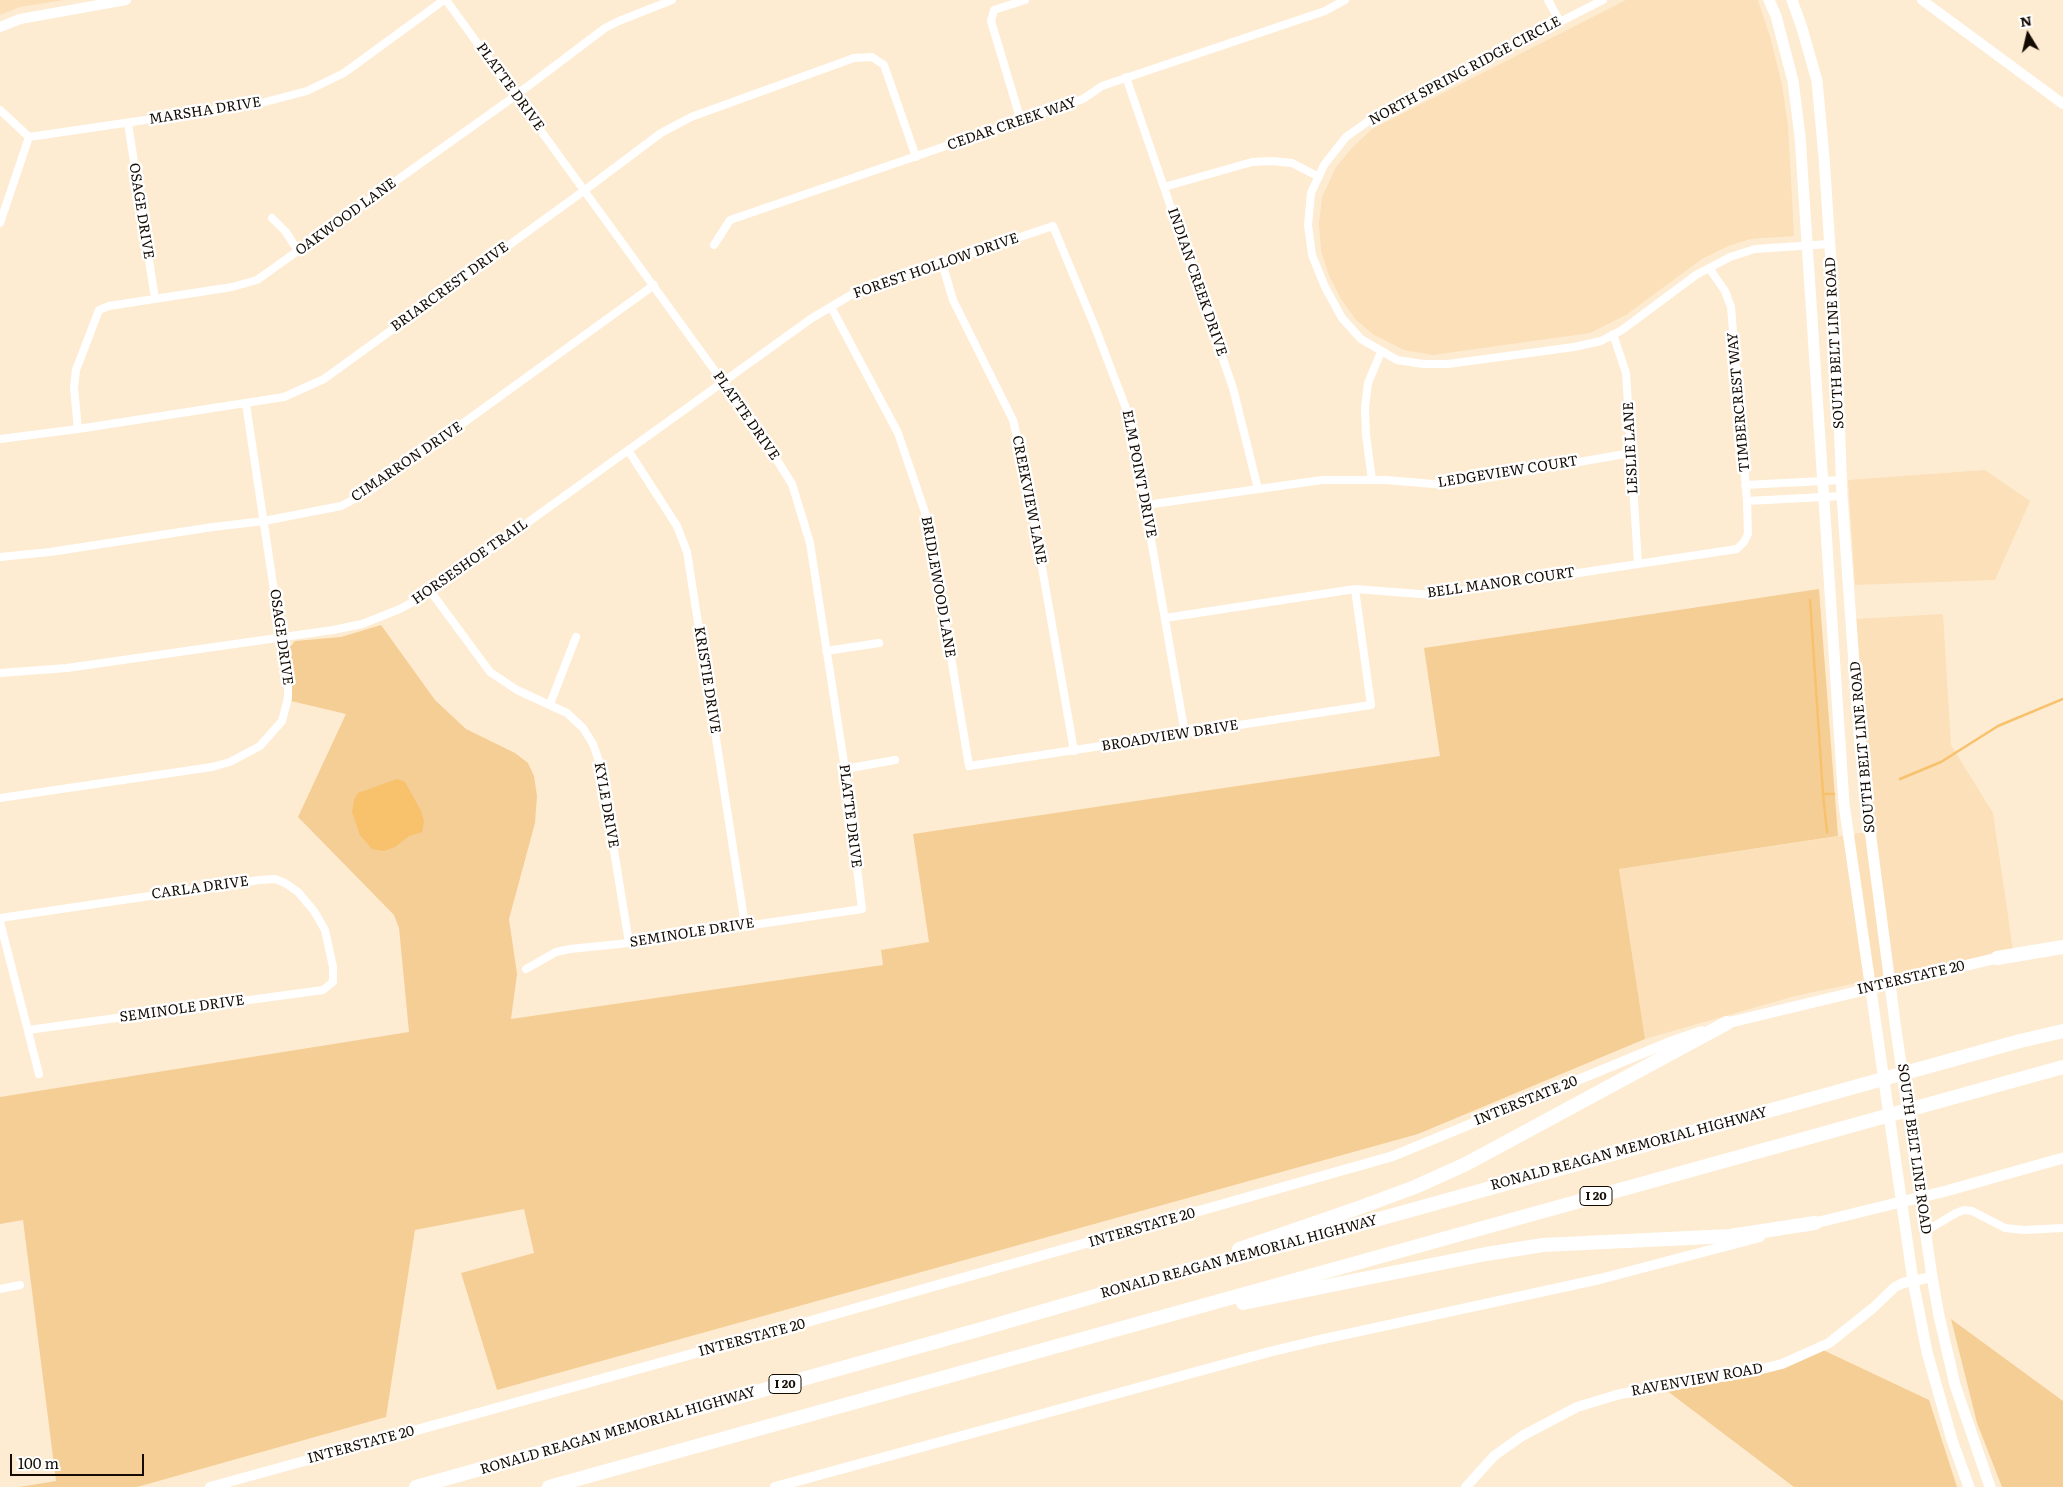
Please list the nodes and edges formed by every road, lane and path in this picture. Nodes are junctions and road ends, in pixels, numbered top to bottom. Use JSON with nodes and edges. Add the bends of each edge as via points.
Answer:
{"nodes":[{"id":1,"x":126,"y":0,"type":"edge"},
{"id":2,"x":445,"y":0,"type":"edge"},
{"id":3,"x":672,"y":0,"type":"edge"},
{"id":4,"x":1025,"y":0,"type":"edge"},
{"id":5,"x":1345,"y":0,"type":"edge"},
{"id":6,"x":1548,"y":0,"type":"edge"},
{"id":7,"x":1603,"y":0,"type":"edge"},
{"id":8,"x":1770,"y":0,"type":"edge"},
{"id":9,"x":1792,"y":0,"type":"edge"},
{"id":10,"x":1922,"y":0,"type":"edge"},
{"id":11,"x":1560,"y":22,"type":"junction"},
{"id":12,"x":0,"y":27,"type":"edge"},
{"id":13,"x":1126,"y":77,"type":"junction"},
{"id":14,"x":516,"y":96,"type":"junction"},
{"id":15,"x":2063,"y":104,"type":"edge"},
{"id":16,"x":0,"y":110,"type":"edge"},
{"id":17,"x":1021,"y":121,"type":"junction"},
{"id":18,"x":128,"y":124,"type":"junction"},
{"id":19,"x":29,"y":137,"type":"junction"},
{"id":20,"x":916,"y":157,"type":"junction"},
{"id":21,"x":1318,"y":177,"type":"junction"},
{"id":22,"x":1164,"y":187,"type":"junction"},
{"id":23,"x":585,"y":190,"type":"junction"},
{"id":24,"x":272,"y":218,"type":"dead end"},
{"id":25,"x":0,"y":224,"type":"edge"},
{"id":26,"x":1053,"y":226,"type":"joint"},
{"id":27,"x":1830,"y":244,"type":"junction"},
{"id":28,"x":714,"y":245,"type":"dead end"},
{"id":29,"x":1808,"y":245,"type":"junction"},
{"id":30,"x":298,"y":252,"type":"junction"},
{"id":31,"x":942,"y":263,"type":"junction"},
{"id":32,"x":1709,"y":268,"type":"junction"},
{"id":33,"x":654,"y":285,"type":"junction"},
{"id":34,"x":154,"y":299,"type":"junction"},
{"id":35,"x":831,"y":307,"type":"junction"},
{"id":36,"x":1613,"y":334,"type":"junction"},
{"id":37,"x":1381,"y":352,"type":"junction"},
{"id":38,"x":723,"y":382,"type":"junction"},
{"id":39,"x":246,"y":404,"type":"junction"},
{"id":40,"x":78,"y":429,"type":"junction"},
{"id":41,"x":0,"y":439,"type":"edge"},
{"id":42,"x":628,"y":450,"type":"junction"},
{"id":43,"x":1631,"y":453,"type":"junction"},
{"id":44,"x":1372,"y":480,"type":"junction"},
{"id":45,"x":1842,"y":480,"type":"junction"},
{"id":46,"x":1822,"y":482,"type":"junction"},
{"id":47,"x":1746,"y":485,"type":"junction"},
{"id":48,"x":1258,"y":489,"type":"junction"},
{"id":49,"x":1842,"y":496,"type":"junction"},
{"id":50,"x":1823,"y":498,"type":"junction"},
{"id":51,"x":1747,"y":501,"type":"junction"},
{"id":52,"x":1146,"y":505,"type":"junction"},
{"id":53,"x":264,"y":521,"type":"junction"},
{"id":54,"x":1744,"y":542,"type":"joint"},
{"id":55,"x":0,"y":557,"type":"edge"},
{"id":56,"x":1638,"y":564,"type":"junction"},
{"id":57,"x":1355,"y":589,"type":"junction"},
{"id":58,"x":432,"y":592,"type":"junction"},
{"id":59,"x":1166,"y":618,"type":"junction"},
{"id":60,"x":576,"y":637,"type":"dead end"},
{"id":61,"x":282,"y":638,"type":"junction"},
{"id":62,"x":878,"y":643,"type":"dead end"},
{"id":63,"x":826,"y":651,"type":"junction"},
{"id":64,"x":0,"y":672,"type":"edge"},
{"id":65,"x":1856,"y":678,"type":"junction"},
{"id":66,"x":1836,"y":680,"type":"junction"},
{"id":67,"x":550,"y":704,"type":"junction"},
{"id":68,"x":1185,"y":734,"type":"junction"},
{"id":69,"x":1859,"y":734,"type":"junction"},
{"id":70,"x":1840,"y":736,"type":"junction"},
{"id":71,"x":1074,"y":751,"type":"junction"},
{"id":72,"x":895,"y":760,"type":"dead end"},
{"id":73,"x":969,"y":766,"type":"joint"},
{"id":74,"x":844,"y":769,"type":"junction"},
{"id":75,"x":0,"y":798,"type":"edge"},
{"id":76,"x":1872,"y":840,"type":"junction"},
{"id":77,"x":1849,"y":844,"type":"junction"},
{"id":78,"x":862,"y":909,"type":"joint"},
{"id":79,"x":0,"y":920,"type":"edge"},
{"id":80,"x":745,"y":925,"type":"junction"},
{"id":81,"x":2063,"y":941,"type":"edge"},
{"id":82,"x":629,"y":943,"type":"junction"},
{"id":83,"x":2063,"y":947,"type":"edge"},
{"id":84,"x":1997,"y":958,"type":"junction"},
{"id":85,"x":526,"y":969,"type":"dead end"},
{"id":86,"x":333,"y":982,"type":"joint"},
{"id":87,"x":1890,"y":983,"type":"junction"},
{"id":88,"x":1870,"y":988,"type":"junction"},
{"id":89,"x":1727,"y":1023,"type":"junction"},
{"id":90,"x":28,"y":1030,"type":"junction"},
{"id":91,"x":2063,"y":1031,"type":"edge"},
{"id":92,"x":2063,"y":1067,"type":"edge"},
{"id":93,"x":39,"y":1074,"type":"dead end"},
{"id":94,"x":2063,"y":1158,"type":"edge"},
{"id":95,"x":1921,"y":1197,"type":"junction"},
{"id":96,"x":1902,"y":1202,"type":"junction"},
{"id":97,"x":1815,"y":1223,"type":"junction"},
{"id":98,"x":2063,"y":1228,"type":"edge"},
{"id":99,"x":1926,"y":1231,"type":"junction"},
{"id":100,"x":1932,"y":1277,"type":"junction"},
{"id":101,"x":1154,"y":1279,"type":"junction"},
{"id":102,"x":1913,"y":1281,"type":"junction"},
{"id":103,"x":20,"y":1285,"type":"dead end"},
{"id":104,"x":0,"y":1289,"type":"edge"},
{"id":105,"x":1130,"y":1326,"type":"junction"},
{"id":106,"x":210,"y":1487,"type":"edge"},
{"id":107,"x":416,"y":1487,"type":"edge"},
{"id":108,"x":549,"y":1487,"type":"edge"},
{"id":109,"x":775,"y":1487,"type":"edge"},
{"id":110,"x":1466,"y":1487,"type":"edge"},
{"id":111,"x":1969,"y":1487,"type":"edge"},
{"id":112,"x":1990,"y":1487,"type":"edge"}],
"edges":[{"from":1,"to":12,"type":"main road","via":[[20,19]]},
{"from":2,"to":14,"type":"street","name":"PLATTE DRIVE"},
{"from":2,"to":18,"type":"street","name":"MARSHA DRIVE","via":[[344,73],[307,91],[261,103]]},
{"from":3,"to":14,"type":"street","name":"OAKWOOD LANE","via":[[606,28]]},
{"from":4,"to":17,"type":"street","via":[[994,10],[991,21]]},
{"from":5,"to":13,"type":"street","name":"CEDAR CREEK WAY","via":[[1325,11]]},
{"from":6,"to":11,"type":"street"},
{"from":7,"to":11,"type":"street","name":"NORTH SPRING RIDGE CIRCLE"},
{"from":8,"to":29,"type":"main road","name":"SOUTH BELT LINE ROAD","via":[[1793,81]]},
{"from":9,"to":27,"type":"main road","name":"SOUTH BELT LINE ROAD","via":[[1817,82]]},
{"from":10,"to":15,"type":"main road"},
{"from":11,"to":21,"type":"street","name":"NORTH SPRING RIDGE CIRCLE","via":[[1377,115],[1346,137]]},
{"from":13,"to":17,"type":"street","name":"CEDAR CREEK WAY","via":[[1102,86],[1083,99]]},
{"from":13,"to":22,"type":"street","name":"INDIAN CREEK DRIVE"},
{"from":14,"to":23,"type":"street","name":"PLATTE DRIVE"},
{"from":14,"to":30,"type":"street","name":"OAKWOOD LANE"},
{"from":16,"to":19,"type":"street"},
{"from":17,"to":20,"type":"street","name":"CEDAR CREEK WAY"},
{"from":18,"to":19,"type":"street","name":"MARSHA DRIVE"},
{"from":18,"to":34,"type":"street","name":"OSAGE DRIVE"},
{"from":19,"to":25,"type":"street"},
{"from":20,"to":23,"type":"street","name":"BRIARCREST DRIVE","via":[[884,66],[872,57],[854,58],[691,116],[661,133]]},
{"from":20,"to":28,"type":"street","name":"CEDAR CREEK WAY","via":[[730,220]]},
{"from":21,"to":22,"type":"street","via":[[1292,163],[1252,162]]},
{"from":21,"to":37,"type":"street","name":"NORTH SPRING RIDGE CIRCLE","via":[[1311,193],[1308,224],[1312,255],[1324,287],[1342,318],[1361,339]]},
{"from":22,"to":48,"type":"street","name":"INDIAN CREEK DRIVE","via":[[1233,388]]},
{"from":23,"to":33,"type":"street","name":"PLATTE DRIVE"},
{"from":23,"to":39,"type":"street","name":"BRIARCREST DRIVE","via":[[324,379],[284,397]]},
{"from":24,"to":30,"type":"street","via":[[286,232]]},
{"from":26,"to":31,"type":"street","name":"FOREST HOLLOW DRIVE"},
{"from":26,"to":52,"type":"street","name":"ELM POINT DRIVE","via":[[1130,419]]},
{"from":27,"to":29,"type":"street","name":"NORTH SPRING RIDGE CIRCLE"},
{"from":27,"to":45,"type":"main road","name":"SOUTH BELT LINE ROAD"},
{"from":29,"to":32,"type":"street","name":"NORTH SPRING RIDGE CIRCLE","via":[[1756,249]]},
{"from":29,"to":46,"type":"main road","name":"SOUTH BELT LINE ROAD"},
{"from":30,"to":34,"type":"street","name":"OAKWOOD LANE","via":[[257,280],[232,288]]},
{"from":31,"to":35,"type":"street","name":"FOREST HOLLOW DRIVE","via":[[856,292]]},
{"from":31,"to":71,"type":"street","name":"CREEKVIEW LANE","via":[[954,300],[1013,420],[1025,470]]},
{"from":32,"to":36,"type":"street","name":"NORTH SPRING RIDGE CIRCLE"},
{"from":32,"to":47,"type":"street","name":"TIMBERCREST WAY","via":[[1731,307]]},
{"from":33,"to":38,"type":"street","name":"PLATTE DRIVE"},
{"from":33,"to":53,"type":"street","name":"CIMARRON DRIVE","via":[[368,492],[340,506]]},
{"from":34,"to":40,"type":"street","name":"OAKWOOD LANE","via":[[99,310],[76,370],[74,388]]},
{"from":35,"to":38,"type":"street","name":"FOREST HOLLOW DRIVE"},
{"from":35,"to":73,"type":"street","name":"BRIDLEWOOD LANE","via":[[898,433],[929,524]]},
{"from":36,"to":37,"type":"street","name":"NORTH SPRING RIDGE CIRCLE","via":[[1601,341],[1574,347],[1448,364],[1397,360]]},
{"from":36,"to":43,"type":"street","name":"LESLIE LANE","via":[[1626,372]]},
{"from":37,"to":44,"type":"street","via":[[1368,383],[1365,408]]},
{"from":38,"to":42,"type":"street","name":"HORSESHOE TRAIL"},
{"from":38,"to":63,"type":"street","name":"PLATTE DRIVE","via":[[792,484],[810,543]]},
{"from":39,"to":40,"type":"street","name":"BRIARCREST DRIVE"},
{"from":39,"to":53,"type":"street","name":"OSAGE DRIVE"},
{"from":40,"to":41,"type":"street","name":"BRIARCREST DRIVE"},
{"from":42,"to":58,"type":"street","name":"HORSESHOE TRAIL"},
{"from":42,"to":80,"type":"street","name":"KRISTIE DRIVE","via":[[677,526],[687,552]]},
{"from":43,"to":44,"type":"street","name":"LEDGEVIEW COURT","via":[[1446,485]]},
{"from":43,"to":56,"type":"street","name":"LESLIE LANE"},
{"from":44,"to":48,"type":"street","name":"LEDGEVIEW COURT","via":[[1322,480]]},
{"from":45,"to":46,"type":"street"},
{"from":45,"to":49,"type":"main road","name":"SOUTH BELT LINE ROAD"},
{"from":46,"to":47,"type":"street"},
{"from":46,"to":50,"type":"main road","name":"SOUTH BELT LINE ROAD"},
{"from":47,"to":51,"type":"street","name":"TIMBERCREST WAY"},
{"from":48,"to":52,"type":"street","name":"LEDGEVIEW COURT"},
{"from":49,"to":50,"type":"street"},
{"from":49,"to":65,"type":"main road","name":"SOUTH BELT LINE ROAD"},
{"from":50,"to":51,"type":"street"},
{"from":50,"to":66,"type":"main road","name":"SOUTH BELT LINE ROAD"},
{"from":51,"to":54,"type":"street","name":"TIMBERCREST WAY","via":[[1748,534]]},
{"from":52,"to":59,"type":"street","name":"ELM POINT DRIVE"},
{"from":53,"to":55,"type":"street","name":"CIMARRON DRIVE"},
{"from":53,"to":61,"type":"street","name":"OSAGE DRIVE"},
{"from":54,"to":56,"type":"street","name":"BELL MANOR COURT","via":[[1737,548]]},
{"from":56,"to":57,"type":"street","name":"BELL MANOR COURT","via":[[1433,595]]},
{"from":57,"to":59,"type":"street","name":"BELL MANOR COURT"},
{"from":57,"to":68,"type":"street","name":"BROADVIEW DRIVE","via":[[1371,705]]},
{"from":58,"to":61,"type":"street","name":"HORSESHOE TRAIL","via":[[362,624]]},
{"from":58,"to":67,"type":"street","name":"KYLE DRIVE","via":[[490,672],[517,690]]},
{"from":59,"to":68,"type":"street","name":"ELM POINT DRIVE"},
{"from":60,"to":67,"type":"street"},
{"from":61,"to":64,"type":"street","name":"HORSESHOE TRAIL","via":[[67,668]]},
{"from":61,"to":75,"type":"street","name":"OSAGE DRIVE","via":[[288,698],[282,721],[260,746],[247,755],[212,767]]},
{"from":62,"to":63,"type":"street"},
{"from":63,"to":74,"type":"street","name":"PLATTE DRIVE"},
{"from":65,"to":66,"type":"main road"},
{"from":65,"to":69,"type":"main road","name":"SOUTH BELT LINE ROAD"},
{"from":66,"to":70,"type":"main road","name":"SOUTH BELT LINE ROAD"},
{"from":67,"to":82,"type":"street","name":"KYLE DRIVE","via":[[567,713],[583,728],[600,764]]},
{"from":68,"to":71,"type":"street","name":"BROADVIEW DRIVE"},
{"from":69,"to":70,"type":"main road"},
{"from":69,"to":76,"type":"main road","name":"SOUTH BELT LINE ROAD"},
{"from":70,"to":77,"type":"main road","name":"SOUTH BELT LINE ROAD"},
{"from":71,"to":73,"type":"street","name":"BROADVIEW DRIVE"},
{"from":72,"to":74,"type":"street"},
{"from":74,"to":78,"type":"street","name":"PLATTE DRIVE"},
{"from":76,"to":77,"type":"main road"},
{"from":76,"to":87,"type":"main road","name":"SOUTH BELT LINE ROAD"},
{"from":77,"to":88,"type":"main road","name":"SOUTH BELT LINE ROAD"},
{"from":78,"to":80,"type":"street","name":"SEMINOLE DRIVE"},
{"from":79,"to":86,"type":"street","name":"CARLA DRIVE","via":[[275,879],[298,892],[325,930]]},
{"from":79,"to":90,"type":"street"},
{"from":80,"to":82,"type":"street","name":"SEMINOLE DRIVE"},
{"from":81,"to":84,"type":"main road","name":"INTERSTATE 20"},
{"from":82,"to":85,"type":"street","name":"SEMINOLE DRIVE","via":[[556,952]]},
{"from":83,"to":84,"type":"highway"},
{"from":84,"to":87,"type":"main road","name":"INTERSTATE 20"},
{"from":86,"to":90,"type":"street","name":"SEMINOLE DRIVE","via":[[323,990]]},
{"from":87,"to":88,"type":"main road","name":"INTERSTATE 20"},
{"from":87,"to":95,"type":"main road","name":"SOUTH BELT LINE ROAD"},
{"from":88,"to":89,"type":"main road","name":"INTERSTATE 20"},
{"from":88,"to":96,"type":"main road","name":"SOUTH BELT LINE ROAD"},
{"from":89,"to":101,"type":"highway","via":[[1482,1155],[1415,1187]]},
{"from":89,"to":106,"type":"main road","name":"INTERSTATE 20","via":[[1670,1042],[1393,1156]]},
{"from":90,"to":93,"type":"street"},
{"from":91,"to":101,"type":"highway","name":"RONALD REAGAN MEMORIAL HIGHWAY","number":"I 20"},
{"from":92,"to":105,"type":"highway","number":"I 20"},
{"from":94,"to":95,"type":"main road"},
{"from":95,"to":96,"type":"main road"},
{"from":95,"to":99,"type":"main road","name":"SOUTH BELT LINE ROAD"},
{"from":96,"to":97,"type":"main road"},
{"from":96,"to":102,"type":"main road","name":"SOUTH BELT LINE ROAD"},
{"from":97,"to":105,"type":"highway","via":[[1730,1236],[1543,1246],[1486,1254]]},
{"from":97,"to":109,"type":"main road","via":[[1600,1279],[1277,1350]]},
{"from":98,"to":99,"type":"street","via":[[2005,1228],[1964,1210]]},
{"from":99,"to":100,"type":"main road","name":"SOUTH BELT LINE ROAD"},
{"from":100,"to":102,"type":"main road","name":"RAVENVIEW ROAD"},
{"from":100,"to":112,"type":"main road","name":"SOUTH BELT LINE ROAD","via":[[1955,1385]]},
{"from":101,"to":107,"type":"highway","name":"RONALD REAGAN MEMORIAL HIGHWAY","number":"I 20"},
{"from":102,"to":110,"type":"main road","name":"RAVENVIEW ROAD","via":[[1895,1287],[1829,1342],[1782,1364],[1620,1394],[1577,1407],[1522,1436],[1494,1456]]},
{"from":102,"to":111,"type":"main road","name":"SOUTH BELT LINE ROAD","via":[[1930,1360]]},
{"from":103,"to":104,"type":"street"},
{"from":105,"to":108,"type":"highway","number":"I 20"}]}
